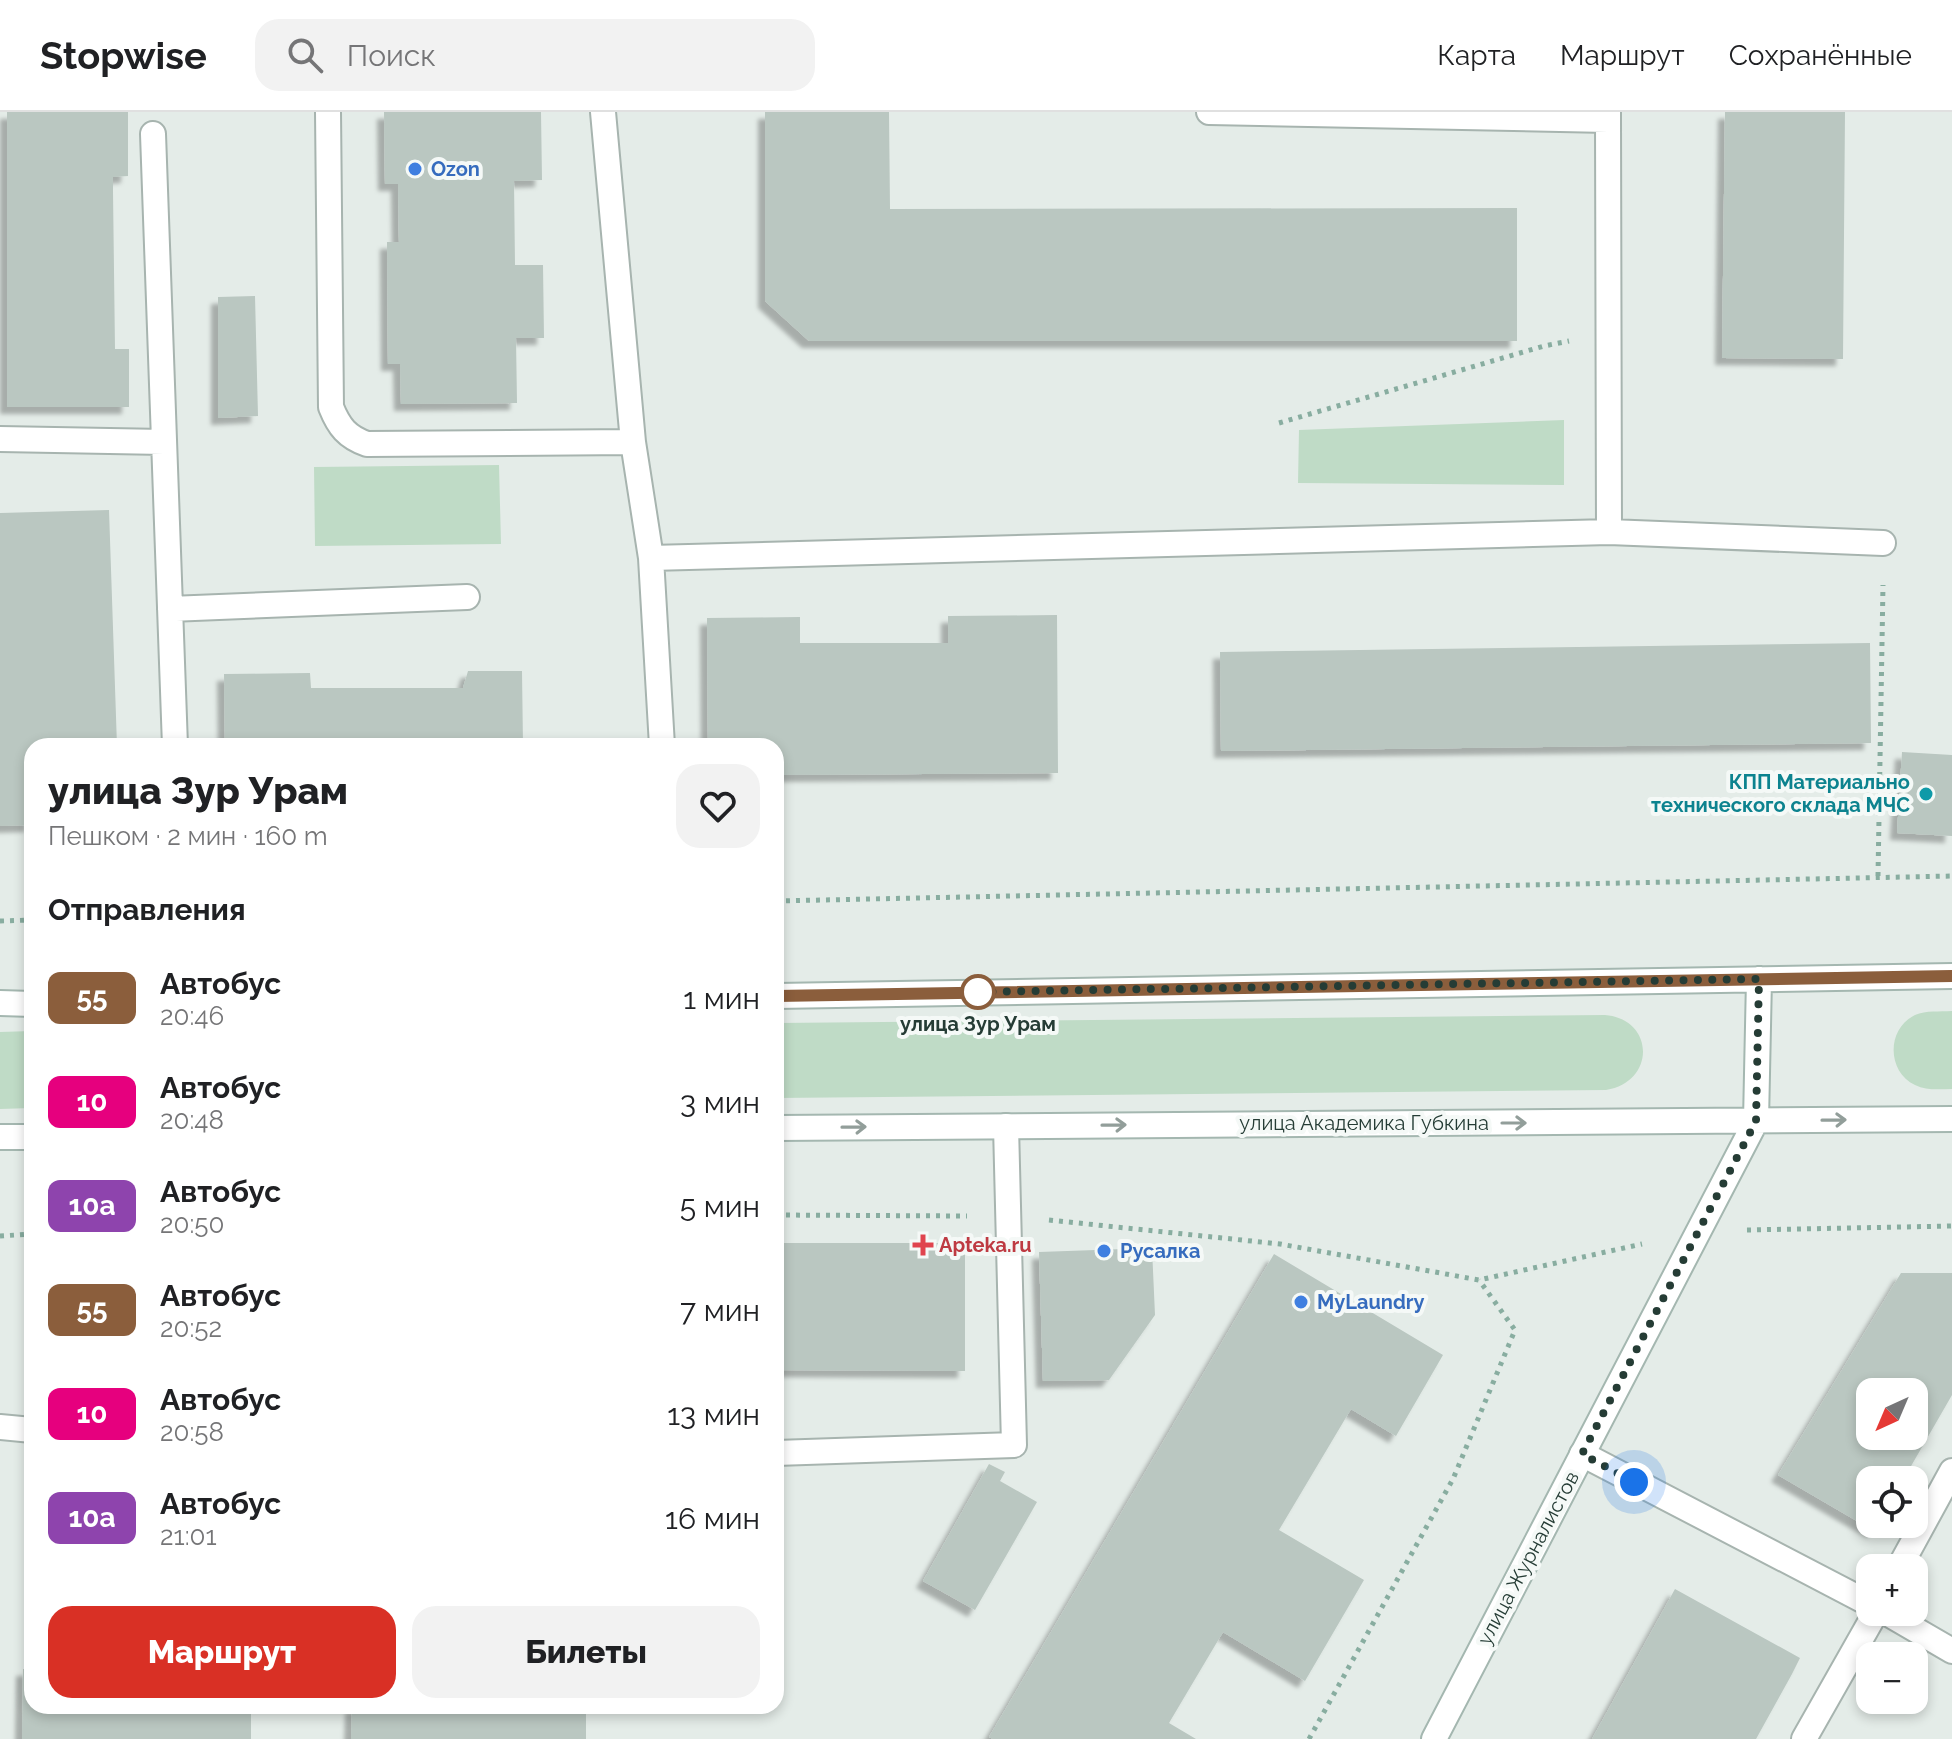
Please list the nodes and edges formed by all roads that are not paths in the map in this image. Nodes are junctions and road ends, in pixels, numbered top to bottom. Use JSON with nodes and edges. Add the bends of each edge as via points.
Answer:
{"nodes":[{"id":1,"x":328,"y":112,"type":"edge"},
{"id":2,"x":603,"y":112,"type":"edge"},
{"id":3,"x":1209,"y":112,"type":"edge"},
{"id":4,"x":1608,"y":116,"type":"edge"},
{"id":5,"x":153,"y":134,"type":"dead end"},
{"id":6,"x":0,"y":439,"type":"edge"},
{"id":7,"x":164,"y":442,"type":"junction"},
{"id":8,"x":633,"y":442,"type":"junction"},
{"id":9,"x":1609,"y":532,"type":"junction"},
{"id":10,"x":1883,"y":543,"type":"road end"},
{"id":11,"x":651,"y":558,"type":"junction"},
{"id":12,"x":467,"y":597,"type":"dead end"},
{"id":13,"x":170,"y":609,"type":"junction"},
{"id":14,"x":175,"y":738,"type":"edge"},
{"id":15,"x":662,"y":738,"type":"edge"},
{"id":16,"x":1952,"y":976,"type":"edge"},
{"id":17,"x":1759,"y":979,"type":"junction"},
{"id":18,"x":784,"y":996,"type":"edge"},
{"id":19,"x":0,"y":1003,"type":"edge"},
{"id":20,"x":24,"y":1004,"type":"edge"},
{"id":21,"x":1952,"y":1119,"type":"edge"},
{"id":22,"x":1756,"y":1121,"type":"junction"},
{"id":23,"x":1006,"y":1126,"type":"junction"},
{"id":24,"x":784,"y":1128,"type":"edge"},
{"id":25,"x":0,"y":1137,"type":"edge"},
{"id":26,"x":24,"y":1137,"type":"edge"},
{"id":27,"x":0,"y":1427,"type":"edge"},
{"id":28,"x":24,"y":1429,"type":"edge"},
{"id":29,"x":784,"y":1453,"type":"edge"},
{"id":30,"x":1582,"y":1454,"type":"junction"},
{"id":31,"x":1952,"y":1471,"type":"edge"},
{"id":32,"x":1907,"y":1554,"type":"edge"},
{"id":33,"x":1856,"y":1597,"type":"edge"},
{"id":34,"x":1868,"y":1626,"type":"edge"},
{"id":35,"x":1909,"y":1626,"type":"edge"},
{"id":36,"x":1952,"y":1651,"type":"edge"},
{"id":37,"x":1434,"y":1739,"type":"edge"},
{"id":38,"x":1804,"y":1739,"type":"edge"}],
"edges":[{"from":1,"to":8,"type":"street","via":[[331,407],[342,430],[367,444]]},
{"from":2,"to":8,"type":"street"},
{"from":3,"to":4,"type":"street"},
{"from":4,"to":9,"type":"street"},
{"from":5,"to":7,"type":"street"},
{"from":6,"to":7,"type":"street"},
{"from":7,"to":13,"type":"street"},
{"from":8,"to":11,"type":"street"},
{"from":9,"to":10,"type":"street"},
{"from":9,"to":11,"type":"street"},
{"from":11,"to":15,"type":"street"},
{"from":12,"to":13,"type":"street"},
{"from":13,"to":14,"type":"street"},
{"from":16,"to":17,"type":"street"},
{"from":17,"to":18,"type":"street"},
{"from":17,"to":22,"type":"street"},
{"from":19,"to":20,"type":"street"},
{"from":22,"to":21,"type":"street","name":"улица Академика Губкина","one_way":true},
{"from":23,"to":22,"type":"street","name":"улица Академика Губкина","one_way":true},
{"from":22,"to":30,"type":"street","name":"улица Журналистов"},
{"from":24,"to":23,"type":"street","name":"улица Академика Губкина","one_way":true},
{"from":23,"to":29,"type":"street","via":[[1014,1445]]},
{"from":25,"to":26,"type":"street"},
{"from":27,"to":28,"type":"street"},
{"from":30,"to":33,"type":"street"},
{"from":30,"to":37,"type":"street","name":"улица Журналистов"},
{"from":31,"to":32,"type":"street"},
{"from":34,"to":38,"type":"street"},
{"from":35,"to":36,"type":"street"}]}
